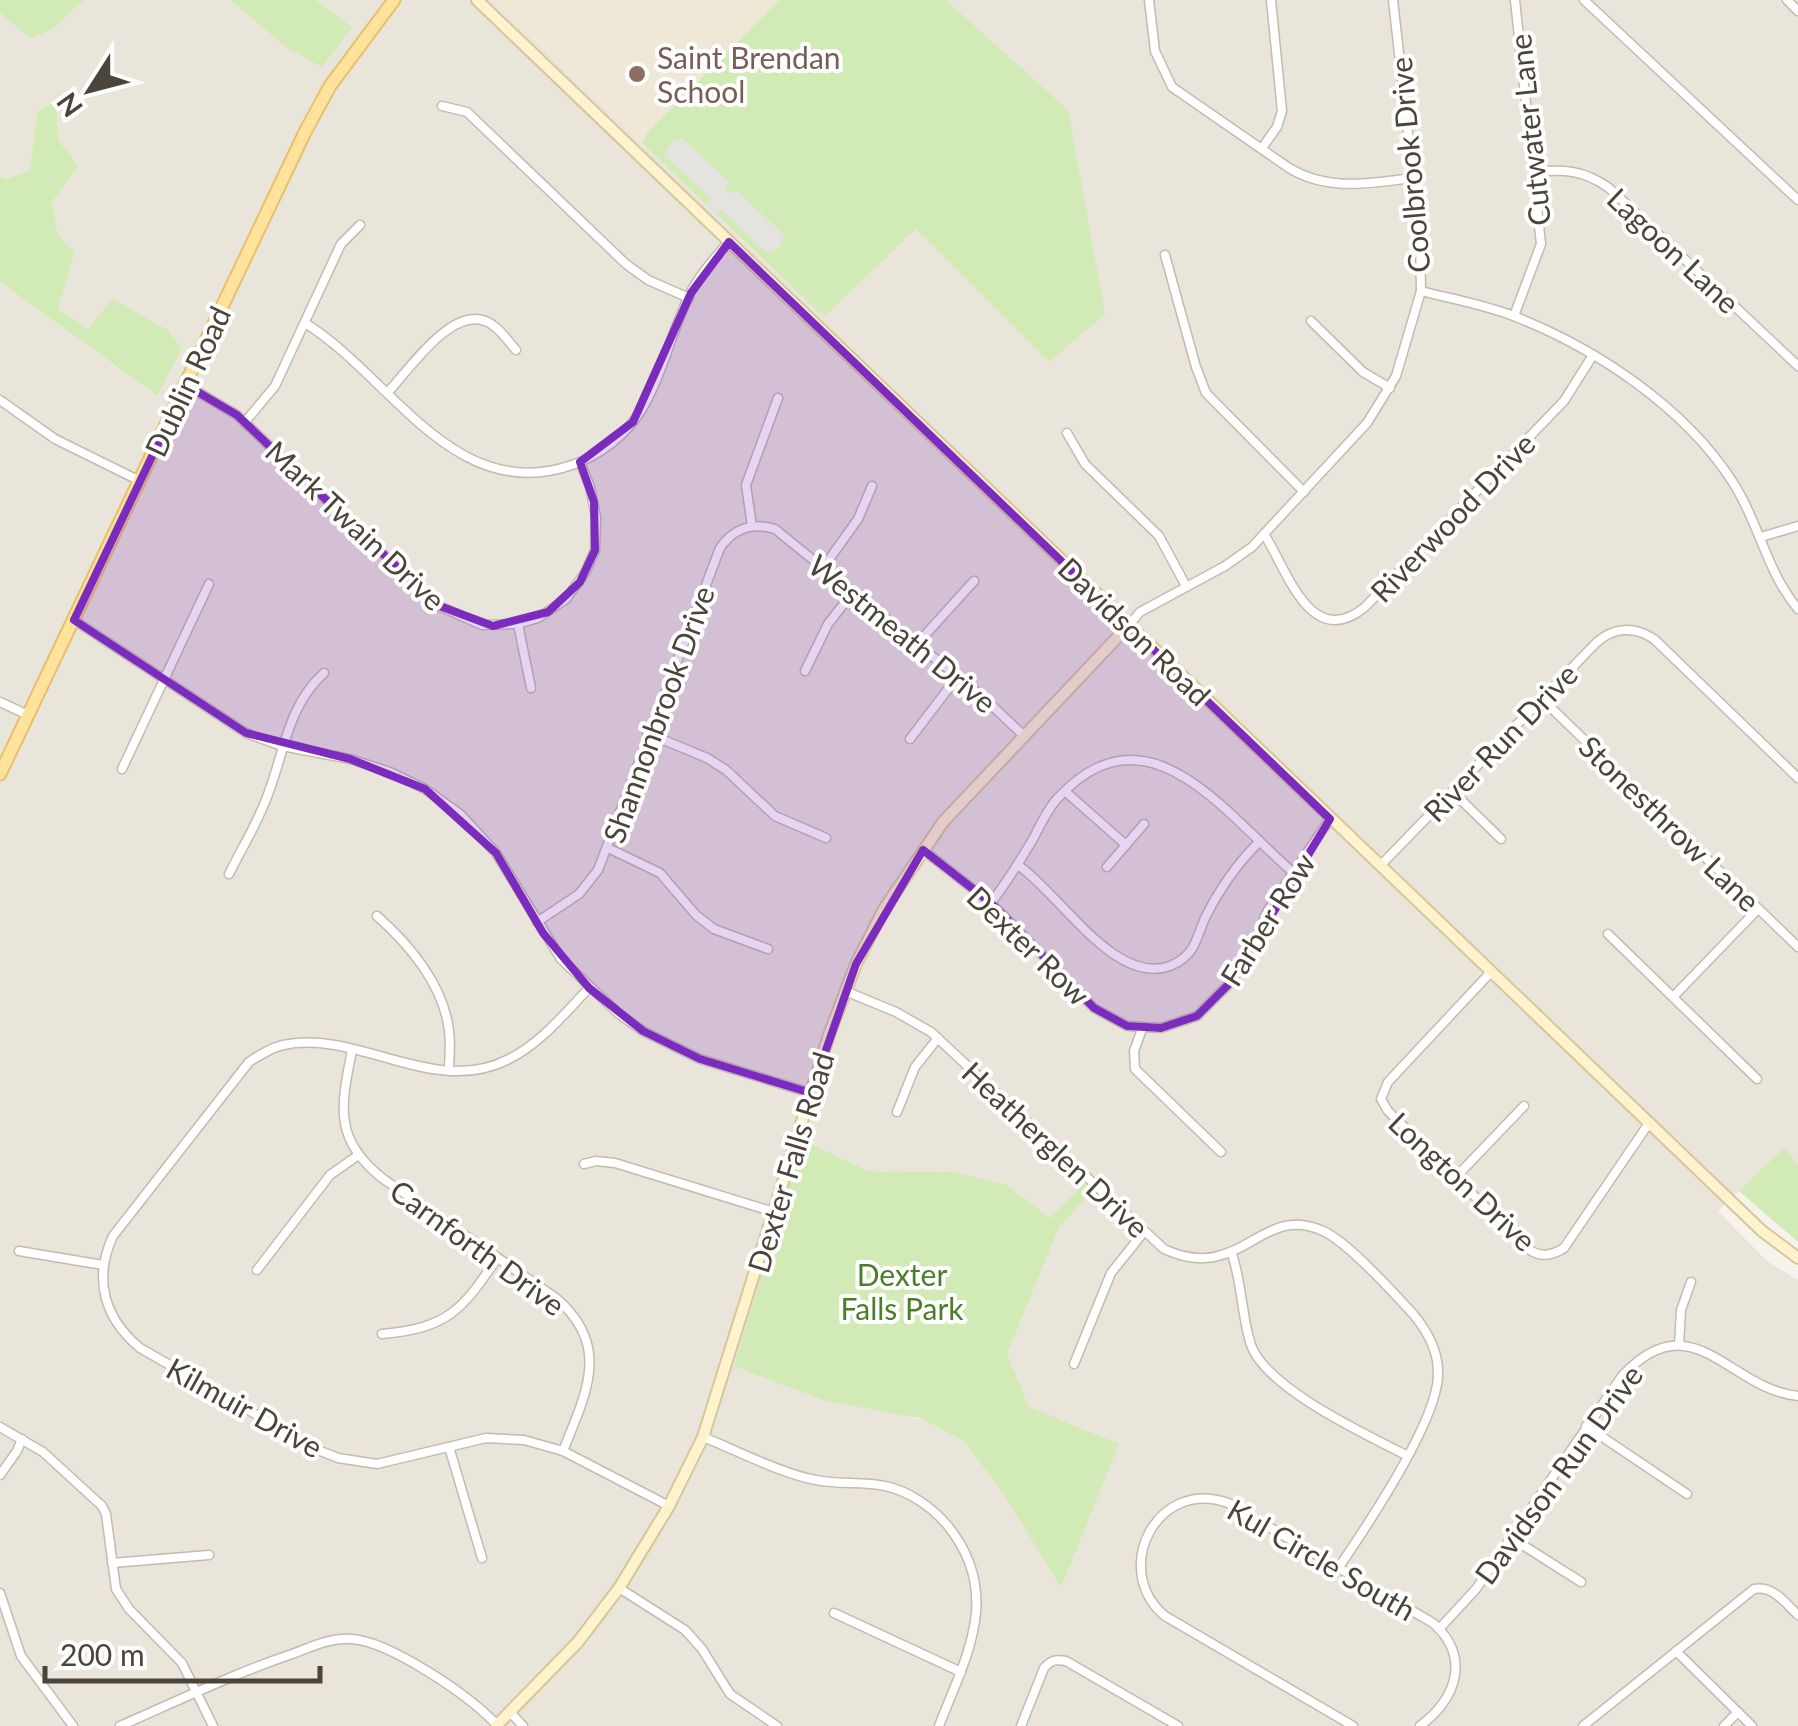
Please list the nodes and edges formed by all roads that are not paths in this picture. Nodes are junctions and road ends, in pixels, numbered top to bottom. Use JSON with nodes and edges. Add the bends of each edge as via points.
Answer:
{"nodes":[{"id":1,"x":394,"y":0,"type":"edge"},
{"id":2,"x":477,"y":0,"type":"edge"},
{"id":3,"x":1149,"y":0,"type":"edge"},
{"id":4,"x":1270,"y":0,"type":"edge"},
{"id":5,"x":1393,"y":0,"type":"edge"},
{"id":6,"x":1515,"y":0,"type":"edge"},
{"id":7,"x":1584,"y":0,"type":"edge"},
{"id":8,"x":1786,"y":0,"type":"edge"},
{"id":9,"x":1798,"y":11,"type":"edge"},
{"id":10,"x":442,"y":106,"type":"dead end"},
{"id":11,"x":1262,"y":148,"type":"junction"},
{"id":12,"x":1534,"y":172,"type":"junction"},
{"id":13,"x":1412,"y":178,"type":"junction"},
{"id":14,"x":1798,"y":200,"type":"edge"},
{"id":15,"x":360,"y":225,"type":"dead end"},
{"id":16,"x":729,"y":242,"type":"junction"},
{"id":17,"x":1165,"y":254,"type":"dead end"},
{"id":18,"x":1421,"y":291,"type":"junction"},
{"id":19,"x":689,"y":298,"type":"junction"},
{"id":20,"x":1514,"y":316,"type":"junction"},
{"id":21,"x":1311,"y":321,"type":"dead end"},
{"id":22,"x":305,"y":323,"type":"junction"},
{"id":23,"x":516,"y":350,"type":"dead end"},
{"id":24,"x":1593,"y":355,"type":"junction"},
{"id":25,"x":1798,"y":366,"type":"edge"},
{"id":26,"x":186,"y":385,"type":"junction"},
{"id":27,"x":1390,"y":388,"type":"junction"},
{"id":28,"x":388,"y":392,"type":"junction"},
{"id":29,"x":778,"y":398,"type":"dead end"},
{"id":30,"x":0,"y":400,"type":"edge"},
{"id":31,"x":245,"y":422,"type":"junction"},
{"id":32,"x":1067,"y":433,"type":"dead end"},
{"id":33,"x":580,"y":462,"type":"junction"},
{"id":34,"x":140,"y":481,"type":"junction"},
{"id":35,"x":872,"y":486,"type":"dead end"},
{"id":36,"x":1304,"y":492,"type":"junction"},
{"id":37,"x":752,"y":526,"type":"junction"},
{"id":38,"x":1798,"y":526,"type":"edge"},
{"id":39,"x":1264,"y":534,"type":"junction"},
{"id":40,"x":1760,"y":537,"type":"junction"},
{"id":41,"x":822,"y":568,"type":"junction"},
{"id":42,"x":974,"y":581,"type":"dead end"},
{"id":43,"x":209,"y":584,"type":"dead end"},
{"id":44,"x":1186,"y":586,"type":"junction"},
{"id":45,"x":853,"y":592,"type":"junction"},
{"id":46,"x":1798,"y":608,"type":"edge"},
{"id":47,"x":74,"y":620,"type":"junction"},
{"id":48,"x":518,"y":624,"type":"junction"},
{"id":49,"x":1129,"y":624,"type":"junction"},
{"id":50,"x":917,"y":644,"type":"junction"},
{"id":51,"x":806,"y":671,"type":"dead end"},
{"id":52,"x":324,"y":673,"type":"dead end"},
{"id":53,"x":958,"y":676,"type":"junction"},
{"id":54,"x":165,"y":679,"type":"junction"},
{"id":55,"x":531,"y":688,"type":"dead end"},
{"id":56,"x":1542,"y":699,"type":"junction"},
{"id":57,"x":0,"y":702,"type":"edge"},
{"id":58,"x":28,"y":715,"type":"junction"},
{"id":59,"x":648,"y":733,"type":"junction"},
{"id":60,"x":1023,"y":736,"type":"junction"},
{"id":61,"x":910,"y":740,"type":"dead end"},
{"id":62,"x":282,"y":746,"type":"junction"},
{"id":63,"x":122,"y":769,"type":"dead end"},
{"id":64,"x":0,"y":774,"type":"edge"},
{"id":65,"x":1798,"y":778,"type":"edge"},
{"id":66,"x":1066,"y":792,"type":"junction"},
{"id":67,"x":1453,"y":792,"type":"junction"},
{"id":68,"x":1330,"y":819,"type":"junction"},
{"id":69,"x":1144,"y":824,"type":"dead end"},
{"id":70,"x":826,"y":838,"type":"dead end"},
{"id":71,"x":1501,"y":839,"type":"dead end"},
{"id":72,"x":1258,"y":843,"type":"junction"},
{"id":73,"x":1126,"y":846,"type":"junction"},
{"id":74,"x":608,"y":848,"type":"junction"},
{"id":75,"x":922,"y":850,"type":"junction"},
{"id":76,"x":1018,"y":865,"type":"junction"},
{"id":77,"x":1380,"y":866,"type":"junction"},
{"id":78,"x":1108,"y":867,"type":"dead end"},
{"id":79,"x":229,"y":874,"type":"dead end"},
{"id":80,"x":1295,"y":874,"type":"junction"},
{"id":81,"x":992,"y":903,"type":"junction"},
{"id":82,"x":1758,"y":909,"type":"junction"},
{"id":83,"x":377,"y":916,"type":"dead end"},
{"id":84,"x":536,"y":922,"type":"junction"},
{"id":85,"x":1608,"y":934,"type":"dead end"},
{"id":86,"x":1798,"y":948,"type":"edge"},
{"id":87,"x":768,"y":949,"type":"dead end"},
{"id":88,"x":1491,"y":972,"type":"junction"},
{"id":89,"x":589,"y":988,"type":"junction"},
{"id":90,"x":844,"y":991,"type":"junction"},
{"id":91,"x":1674,"y":996,"type":"junction"},
{"id":92,"x":1142,"y":1029,"type":"junction"},
{"id":93,"x":938,"y":1038,"type":"junction"},
{"id":94,"x":352,"y":1050,"type":"junction"},
{"id":95,"x":450,"y":1071,"type":"junction"},
{"id":96,"x":1757,"y":1079,"type":"dead end"},
{"id":97,"x":810,"y":1094,"type":"junction"},
{"id":98,"x":1524,"y":1106,"type":"dead end"},
{"id":99,"x":897,"y":1112,"type":"dead end"},
{"id":100,"x":1650,"y":1123,"type":"junction"},
{"id":101,"x":1220,"y":1152,"type":"dead end"},
{"id":102,"x":358,"y":1156,"type":"junction"},
{"id":103,"x":584,"y":1164,"type":"dead end"},
{"id":104,"x":1455,"y":1178,"type":"junction"},
{"id":105,"x":774,"y":1212,"type":"junction"},
{"id":106,"x":1143,"y":1232,"type":"junction"},
{"id":107,"x":19,"y":1251,"type":"dead end"},
{"id":108,"x":1796,"y":1253,"type":"edge"},
{"id":109,"x":1232,"y":1254,"type":"junction"},
{"id":110,"x":497,"y":1258,"type":"junction"},
{"id":111,"x":103,"y":1266,"type":"junction"},
{"id":112,"x":258,"y":1270,"type":"dead end"},
{"id":113,"x":1690,"y":1282,"type":"dead end"},
{"id":114,"x":382,"y":1334,"type":"dead end"},
{"id":115,"x":1678,"y":1344,"type":"junction"},
{"id":116,"x":1074,"y":1364,"type":"dead end"},
{"id":117,"x":1798,"y":1396,"type":"edge"},
{"id":118,"x":0,"y":1426,"type":"edge"},
{"id":119,"x":1586,"y":1426,"type":"junction"},
{"id":120,"x":702,"y":1437,"type":"junction"},
{"id":121,"x":22,"y":1439,"type":"junction"},
{"id":122,"x":449,"y":1446,"type":"junction"},
{"id":123,"x":563,"y":1451,"type":"junction"},
{"id":124,"x":1406,"y":1454,"type":"junction"},
{"id":125,"x":0,"y":1475,"type":"edge"},
{"id":126,"x":1687,"y":1494,"type":"dead end"},
{"id":127,"x":670,"y":1506,"type":"junction"},
{"id":128,"x":1510,"y":1537,"type":"junction"},
{"id":129,"x":209,"y":1555,"type":"dead end"},
{"id":130,"x":482,"y":1558,"type":"dead end"},
{"id":131,"x":112,"y":1563,"type":"junction"},
{"id":132,"x":1339,"y":1566,"type":"junction"},
{"id":133,"x":1581,"y":1582,"type":"dead end"},
{"id":134,"x":620,"y":1588,"type":"junction"},
{"id":135,"x":0,"y":1593,"type":"edge"},
{"id":136,"x":834,"y":1613,"type":"dead end"},
{"id":137,"x":1798,"y":1615,"type":"edge"},
{"id":138,"x":1439,"y":1629,"type":"junction"},
{"id":139,"x":1676,"y":1650,"type":"junction"},
{"id":140,"x":961,"y":1672,"type":"junction"},
{"id":141,"x":197,"y":1692,"type":"junction"},
{"id":142,"x":1738,"y":1712,"type":"junction"},
{"id":143,"x":511,"y":1713,"type":"junction"},
{"id":144,"x":73,"y":1726,"type":"edge"},
{"id":145,"x":120,"y":1726,"type":"edge"},
{"id":146,"x":213,"y":1726,"type":"edge"},
{"id":147,"x":496,"y":1726,"type":"edge"},
{"id":148,"x":523,"y":1726,"type":"edge"},
{"id":149,"x":777,"y":1726,"type":"edge"},
{"id":150,"x":938,"y":1726,"type":"edge"},
{"id":151,"x":1020,"y":1726,"type":"edge"},
{"id":152,"x":1178,"y":1726,"type":"edge"},
{"id":153,"x":1352,"y":1726,"type":"edge"},
{"id":154,"x":1420,"y":1726,"type":"edge"},
{"id":155,"x":1583,"y":1726,"type":"edge"},
{"id":156,"x":1724,"y":1726,"type":"edge"},
{"id":157,"x":1752,"y":1726,"type":"edge"}],
"edges":[{"from":1,"to":26,"type":"main road","name":"Dublin Road","via":[[330,86]]},
{"from":2,"to":16,"type":"main road","name":"Davidson Road"},
{"from":3,"to":11,"type":"street","via":[[1155,51],[1172,86]]},
{"from":4,"to":11,"type":"street","via":[[1282,111]]},
{"from":5,"to":13,"type":"street","name":"Coolbrook Drive"},
{"from":6,"to":12,"type":"street","name":"Cutwater Lane"},
{"from":7,"to":14,"type":"street"},
{"from":8,"to":9,"type":"street"},
{"from":10,"to":19,"type":"street","via":[[468,112],[636,272]]},
{"from":11,"to":13,"type":"street","via":[[1303,176],[1332,185]]},
{"from":12,"to":20,"type":"street","name":"Cutwater Lane","via":[[1541,244]]},
{"from":12,"to":25,"type":"street","name":"Lagoon Lane","via":[[1571,170],[1609,188]]},
{"from":13,"to":18,"type":"street","name":"Coolbrook Drive"},
{"from":15,"to":22,"type":"street","via":[[342,244]]},
{"from":16,"to":19,"type":"street"},
{"from":16,"to":49,"type":"main road","name":"Davidson Road"},
{"from":17,"to":36,"type":"street","via":[[1206,393]]},
{"from":18,"to":20,"type":"street"},
{"from":18,"to":27,"type":"street","name":"Coolbrook Drive"},
{"from":19,"to":33,"type":"street","via":[[644,406],[619,437]]},
{"from":20,"to":24,"type":"street"},
{"from":21,"to":27,"type":"street","via":[[1363,372]]},
{"from":22,"to":28,"type":"street"},
{"from":22,"to":31,"type":"street","via":[[275,386]]},
{"from":23,"to":28,"type":"street","via":[[494,326],[464,318]]},
{"from":24,"to":39,"type":"street","name":"Riverwood Drive","via":[[1564,401],[1352,617],[1328,620],[1307,608]]},
{"from":24,"to":40,"type":"street","via":[[1703,442],[1734,482]]},
{"from":26,"to":31,"type":"street","name":"Mark Twain Drive"},
{"from":26,"to":34,"type":"main road","name":"Dublin Road"},
{"from":27,"to":36,"type":"street","name":"Coolbrook Drive"},
{"from":28,"to":33,"type":"street","via":[[444,444],[477,464],[516,474]]},
{"from":29,"to":37,"type":"street","via":[[746,484]]},
{"from":30,"to":34,"type":"street","via":[[54,439]]},
{"from":31,"to":48,"type":"street","name":"Mark Twain Drive","via":[[437,605],[482,625]]},
{"from":32,"to":44,"type":"street","via":[[1085,464],[1159,536]]},
{"from":33,"to":48,"type":"street","via":[[596,517],[590,562],[558,606]]},
{"from":34,"to":47,"type":"main road","name":"Dublin Road"},
{"from":35,"to":41,"type":"street","via":[[858,519]]},
{"from":36,"to":39,"type":"street","name":"Coolbrook Drive"},
{"from":37,"to":41,"type":"street","name":"Westmeath Drive","via":[[781,534]]},
{"from":37,"to":59,"type":"street","name":"Shannonbrook Drive","via":[[720,548]]},
{"from":38,"to":40,"type":"street"},
{"from":39,"to":44,"type":"street","name":"Coolbrook Drive","via":[[1239,557]]},
{"from":40,"to":46,"type":"street","via":[[1778,582]]},
{"from":41,"to":45,"type":"street","name":"Westmeath Drive"},
{"from":42,"to":50,"type":"street"},
{"from":43,"to":54,"type":"street"},
{"from":44,"to":49,"type":"street","name":"Coolbrook Drive"},
{"from":45,"to":50,"type":"street","name":"Westmeath Drive"},
{"from":45,"to":51,"type":"street","via":[[828,624]]},
{"from":47,"to":54,"type":"street"},
{"from":47,"to":58,"type":"main road","name":"Dublin Road"},
{"from":48,"to":55,"type":"street"},
{"from":49,"to":60,"type":"main road","name":"Dexter Falls Road"},
{"from":49,"to":68,"type":"main road","name":"Davidson Road"},
{"from":50,"to":53,"type":"street","name":"Westmeath Drive"},
{"from":52,"to":62,"type":"street","via":[[302,696]]},
{"from":53,"to":60,"type":"street","name":"Westmeath Drive"},
{"from":53,"to":61,"type":"street"},
{"from":54,"to":62,"type":"street","via":[[246,732]]},
{"from":54,"to":63,"type":"street"},
{"from":56,"to":65,"type":"street","name":"River Run Drive","via":[[1604,636],[1626,629],[1654,639]]},
{"from":56,"to":67,"type":"street","name":"River Run Drive"},
{"from":56,"to":82,"type":"street","name":"Stonesthrow Lane"},
{"from":57,"to":58,"type":"street"},
{"from":58,"to":64,"type":"main road","name":"Dublin Road"},
{"from":59,"to":70,"type":"street","via":[[707,758],[774,816]]},
{"from":59,"to":74,"type":"street","name":"Shannonbrook Drive"},
{"from":60,"to":75,"type":"main road","name":"Dexter Falls Road"},
{"from":62,"to":79,"type":"street","via":[[265,802]]},
{"from":62,"to":84,"type":"street","via":[[350,758],[425,789],[496,853]]},
{"from":66,"to":72,"type":"street","via":[[1100,767],[1158,762],[1196,784]]},
{"from":66,"to":73,"type":"street"},
{"from":66,"to":76,"type":"street"},
{"from":67,"to":71,"type":"street"},
{"from":67,"to":77,"type":"street","name":"River Run Drive"},
{"from":68,"to":77,"type":"main road","name":"Davidson Road"},
{"from":68,"to":80,"type":"street","name":"Farber Row"},
{"from":69,"to":73,"type":"street"},
{"from":72,"to":76,"type":"street","via":[[1221,888],[1190,953],[1154,970],[1125,964],[1105,949]]},
{"from":72,"to":80,"type":"street"},
{"from":73,"to":78,"type":"street"},
{"from":74,"to":84,"type":"street","name":"Shannonbrook Drive","via":[[579,894]]},
{"from":74,"to":87,"type":"street","via":[[660,873],[714,929]]},
{"from":75,"to":81,"type":"street","name":"Dexter Row"},
{"from":75,"to":90,"type":"main road","name":"Dexter Falls Road"},
{"from":76,"to":81,"type":"street"},
{"from":77,"to":88,"type":"main road","name":"Davidson Road"},
{"from":80,"to":92,"type":"street","name":"Farber Row","via":[[1268,910],[1249,955],[1210,1005],[1179,1023]]},
{"from":81,"to":92,"type":"street","name":"Dexter Row","via":[[1078,995],[1110,1018]]},
{"from":82,"to":86,"type":"street","name":"Stonesthrow Lane"},
{"from":82,"to":91,"type":"street"},
{"from":83,"to":95,"type":"street","via":[[398,934],[439,996],[449,1029]]},
{"from":84,"to":89,"type":"street"},
{"from":85,"to":91,"type":"street"},
{"from":88,"to":100,"type":"main road","name":"Davidson Road"},
{"from":88,"to":104,"type":"street","name":"Longton Drive","via":[[1381,1093],[1388,1111]]},
{"from":89,"to":95,"type":"street","via":[[510,1058]]},
{"from":89,"to":97,"type":"street","via":[[643,1031],[686,1053]]},
{"from":90,"to":93,"type":"street","name":"Heatherglen Drive"},
{"from":90,"to":97,"type":"main road","name":"Dexter Falls Road"},
{"from":91,"to":96,"type":"street"},
{"from":92,"to":101,"type":"street","via":[[1135,1070]]},
{"from":93,"to":99,"type":"street","via":[[915,1066]]},
{"from":93,"to":106,"type":"street","name":"Heatherglen Drive"},
{"from":94,"to":95,"type":"street"},
{"from":94,"to":102,"type":"street","via":[[342,1114]]},
{"from":94,"to":111,"type":"street","via":[[292,1044],[248,1062],[113,1236]]},
{"from":97,"to":105,"type":"main road","name":"Dexter Falls Road"},
{"from":98,"to":104,"type":"street"},
{"from":100,"to":104,"type":"street","name":"Longton Drive","via":[[1556,1253],[1527,1248]]},
{"from":100,"to":108,"type":"main road","name":"Davidson Road","via":[[1762,1230]]},
{"from":102,"to":110,"type":"street","name":"Carnforth Drive"},
{"from":102,"to":112,"type":"street","via":[[330,1175]]},
{"from":103,"to":105,"type":"street","via":[[615,1163]]},
{"from":105,"to":120,"type":"main road","name":"Dexter Falls Road"},
{"from":106,"to":109,"type":"street","name":"Heatherglen Drive","via":[[1182,1256]]},
{"from":106,"to":116,"type":"street","via":[[1111,1273]]},
{"from":107,"to":111,"type":"street"},
{"from":109,"to":124,"type":"street","via":[[1249,1340],[1268,1372]]},
{"from":109,"to":124,"type":"street","name":"Heatherglen Drive","via":[[1289,1223],[1328,1233],[1424,1326],[1438,1374],[1436,1393]]},
{"from":110,"to":114,"type":"street","via":[[450,1317]]},
{"from":110,"to":123,"type":"street","name":"Carnforth Drive","via":[[564,1304],[588,1342],[590,1376]]},
{"from":111,"to":122,"type":"street","name":"Kilmuir Drive","via":[[107,1305],[132,1340],[318,1450],[377,1464]]},
{"from":113,"to":115,"type":"street"},
{"from":115,"to":117,"type":"street","name":"Davidson Run Drive","via":[[1708,1351],[1759,1384]]},
{"from":115,"to":119,"type":"street","name":"Davidson Run Drive","via":[[1632,1365]]},
{"from":118,"to":121,"type":"street"},
{"from":119,"to":126,"type":"street"},
{"from":119,"to":128,"type":"street","name":"Davidson Run Drive"},
{"from":120,"to":127,"type":"main road","name":"Dexter Falls Road"},
{"from":120,"to":140,"type":"street","via":[[820,1481],[886,1486],[938,1515],[965,1551],[976,1587],[975,1628]]},
{"from":121,"to":125,"type":"street"},
{"from":121,"to":131,"type":"street","via":[[102,1506]]},
{"from":122,"to":123,"type":"street","name":"Kilmuir Drive","via":[[505,1438]]},
{"from":122,"to":130,"type":"street"},
{"from":123,"to":127,"type":"street","name":"Kilmuir Drive"},
{"from":124,"to":132,"type":"street","via":[[1380,1508]]},
{"from":127,"to":134,"type":"main road","name":"Dexter Falls Road"},
{"from":128,"to":133,"type":"street"},
{"from":128,"to":138,"type":"street","name":"Davidson Run Drive"},
{"from":129,"to":131,"type":"street"},
{"from":131,"to":141,"type":"street","via":[[122,1599],[182,1663]]},
{"from":132,"to":138,"type":"street","name":"Kul Circle South"},
{"from":132,"to":153,"type":"street","name":"Kul Circle South","via":[[1228,1503],[1199,1496],[1160,1517],[1140,1576],[1156,1608]]},
{"from":134,"to":143,"type":"main road","name":"Dexter Falls Road"},
{"from":134,"to":149,"type":"street","via":[[685,1630],[730,1694]]},
{"from":135,"to":144,"type":"street","via":[[21,1656]]},
{"from":136,"to":140,"type":"street"},
{"from":137,"to":139,"type":"street","via":[[1774,1592],[1758,1588]]},
{"from":138,"to":154,"type":"street","name":"Kul Circle South","via":[[1453,1652],[1455,1676],[1448,1698]]},
{"from":139,"to":142,"type":"street"},
{"from":139,"to":155,"type":"street"},
{"from":140,"to":150,"type":"street"},
{"from":141,"to":145,"type":"street"},
{"from":141,"to":146,"type":"street"},
{"from":141,"to":147,"type":"street","via":[[350,1639],[377,1646],[465,1695]]},
{"from":142,"to":156,"type":"street"},
{"from":142,"to":157,"type":"street"},
{"from":143,"to":147,"type":"main road","name":"Dexter Falls Road"},
{"from":143,"to":148,"type":"street"},
{"from":151,"to":152,"type":"street","via":[[1050,1661],[1066,1661]]}]}
